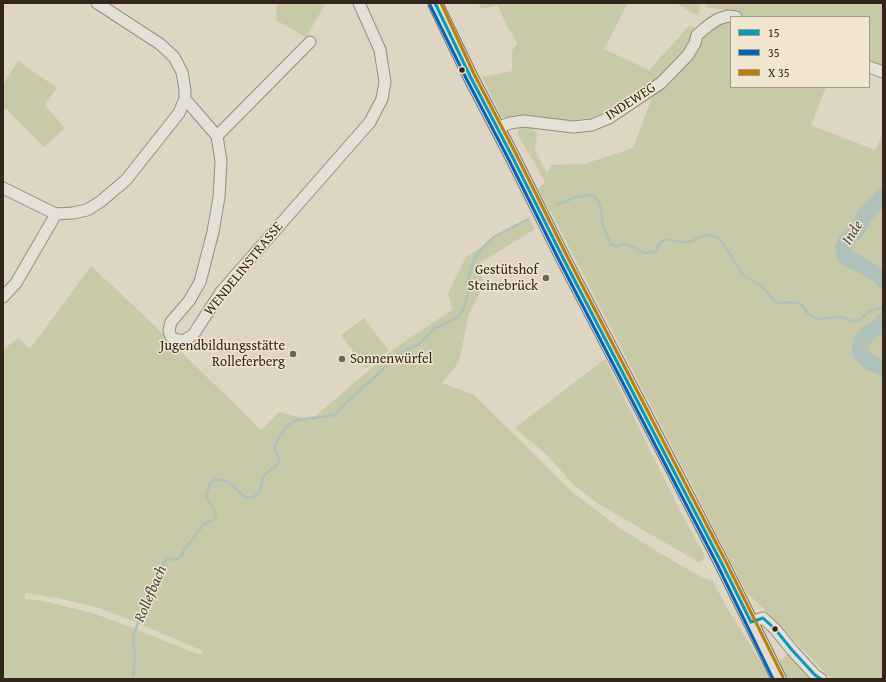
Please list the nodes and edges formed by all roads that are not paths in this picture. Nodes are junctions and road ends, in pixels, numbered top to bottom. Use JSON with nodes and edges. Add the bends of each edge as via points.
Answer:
{"nodes":[{"id":1,"x":98,"y":3,"type":"edge"},
{"id":2,"x":359,"y":3,"type":"edge"},
{"id":3,"x":435,"y":3,"type":"edge"},
{"id":4,"x":730,"y":16,"type":"edge"},
{"id":5,"x":310,"y":42,"type":"dead end"},
{"id":6,"x":870,"y":67,"type":"edge"},
{"id":7,"x":883,"y":72,"type":"edge"},
{"id":8,"x":185,"y":99,"type":"junction"},
{"id":9,"x":497,"y":128,"type":"junction"},
{"id":10,"x":217,"y":136,"type":"junction"},
{"id":11,"x":3,"y":188,"type":"edge"},
{"id":12,"x":56,"y":214,"type":"junction"},
{"id":13,"x":3,"y":297,"type":"edge"},
{"id":14,"x":751,"y":622,"type":"junction"},
{"id":15,"x":779,"y":679,"type":"edge"},
{"id":16,"x":820,"y":679,"type":"edge"}],
"edges":[{"from":1,"to":8,"type":"street","via":[[160,44],[174,57],[182,72]]},
{"from":2,"to":10,"type":"street","name":"WENDELINSTRASSE","via":[[380,50],[385,82],[382,99],[370,122],[221,292],[192,335],[183,341],[172,338],[169,330],[171,322],[189,301],[200,282],[213,232],[221,161]]},
{"from":3,"to":9,"type":"main road"},
{"from":4,"to":9,"type":"street","name":"INDEWEG","via":[[718,19],[697,35],[688,55],[661,83],[608,118],[592,125],[573,127],[524,121]]},
{"from":5,"to":10,"type":"street"},
{"from":6,"to":7,"type":"street"},
{"from":8,"to":10,"type":"street"},
{"from":8,"to":12,"type":"street","via":[[179,113],[126,180],[87,210]]},
{"from":9,"to":14,"type":"main road"},
{"from":11,"to":12,"type":"street"},
{"from":12,"to":13,"type":"street","via":[[16,283]]},
{"from":14,"to":15,"type":"main road"},
{"from":14,"to":16,"type":"street","via":[[763,618]]}]}
